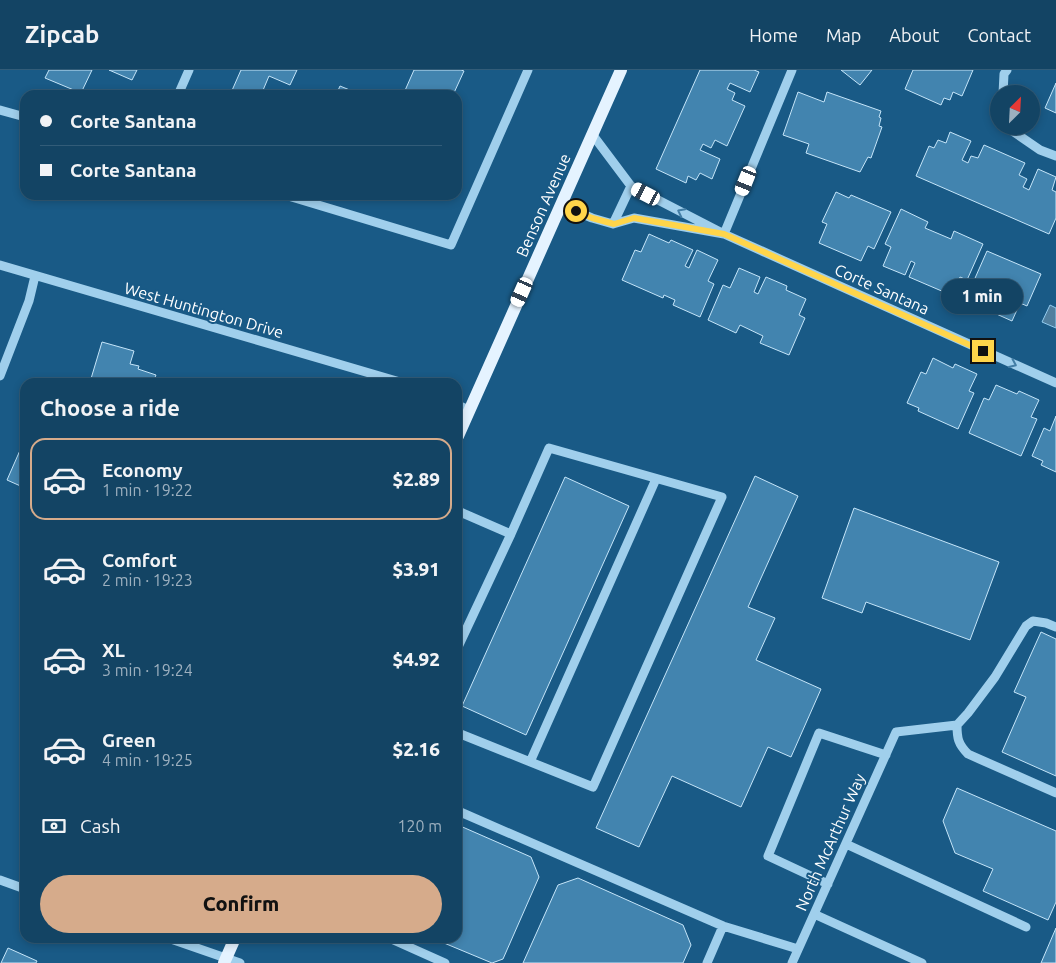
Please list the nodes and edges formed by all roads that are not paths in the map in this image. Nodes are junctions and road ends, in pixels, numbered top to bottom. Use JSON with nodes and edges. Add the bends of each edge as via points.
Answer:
{"nodes":[{"id":1,"x":189,"y":70,"type":"edge"},
{"id":2,"x":528,"y":70,"type":"edge"},
{"id":3,"x":621,"y":70,"type":"edge"},
{"id":4,"x":792,"y":70,"type":"edge"},
{"id":5,"x":1007,"y":70,"type":"edge"},
{"id":6,"x":1003,"y":85,"type":"edge"},
{"id":7,"x":180,"y":90,"type":"edge"},
{"id":8,"x":0,"y":110,"type":"edge"},
{"id":9,"x":20,"y":116,"type":"edge"},
{"id":10,"x":592,"y":134,"type":"junction"},
{"id":11,"x":1018,"y":135,"type":"edge"},
{"id":12,"x":1056,"y":156,"type":"edge"},
{"id":13,"x":630,"y":186,"type":"junction"},
{"id":14,"x":302,"y":200,"type":"edge"},
{"id":15,"x":561,"y":204,"type":"junction"},
{"id":16,"x":614,"y":224,"type":"junction"},
{"id":17,"x":724,"y":234,"type":"junction"},
{"id":18,"x":0,"y":266,"type":"edge"},
{"id":19,"x":35,"y":276,"type":"junction"},
{"id":20,"x":0,"y":376,"type":"edge"},
{"id":21,"x":386,"y":378,"type":"edge"},
{"id":22,"x":1056,"y":383,"type":"edge"},
{"id":23,"x":463,"y":407,"type":"edge"},
{"id":24,"x":656,"y":479,"type":"junction"},
{"id":25,"x":462,"y":513,"type":"edge"},
{"id":26,"x":511,"y":534,"type":"junction"},
{"id":27,"x":1056,"y":627,"type":"edge"},
{"id":28,"x":462,"y":638,"type":"edge"},
{"id":29,"x":957,"y":725,"type":"junction"},
{"id":30,"x":462,"y":735,"type":"edge"},
{"id":31,"x":886,"y":755,"type":"junction"},
{"id":32,"x":530,"y":762,"type":"junction"},
{"id":33,"x":1056,"y":793,"type":"edge"},
{"id":34,"x":462,"y":813,"type":"edge"},
{"id":35,"x":846,"y":844,"type":"junction"},
{"id":36,"x":0,"y":880,"type":"edge"},
{"id":37,"x":828,"y":884,"type":"junction"},
{"id":38,"x":20,"y":887,"type":"edge"},
{"id":39,"x":814,"y":914,"type":"junction"},
{"id":40,"x":723,"y":926,"type":"junction"},
{"id":41,"x":1026,"y":927,"type":"dead end"},
{"id":42,"x":181,"y":943,"type":"edge"},
{"id":43,"x":233,"y":943,"type":"edge"},
{"id":44,"x":400,"y":943,"type":"edge"},
{"id":45,"x":798,"y":949,"type":"junction"},
{"id":46,"x":225,"y":960,"type":"edge"},
{"id":47,"x":240,"y":963,"type":"edge"},
{"id":48,"x":445,"y":963,"type":"edge"},
{"id":49,"x":707,"y":963,"type":"edge"},
{"id":50,"x":792,"y":963,"type":"edge"},
{"id":51,"x":922,"y":963,"type":"edge"}],
"edges":[{"from":1,"to":7,"type":"street"},
{"from":2,"to":14,"type":"street","via":[[451,245]]},
{"from":3,"to":10,"type":"main road","name":"Benson Avenue"},
{"from":4,"to":17,"type":"street"},
{"from":5,"to":6,"type":"street"},
{"from":8,"to":9,"type":"street"},
{"from":10,"to":13,"type":"street","name":"Corte Santana"},
{"from":10,"to":15,"type":"main road","name":"Benson Avenue"},
{"from":11,"to":12,"type":"street","via":[[1040,150]]},
{"from":13,"to":16,"type":"street"},
{"from":17,"to":13,"type":"street","name":"Corte Santana","one_way":true},
{"from":15,"to":16,"type":"street","name":"Corte Santana"},
{"from":15,"to":23,"type":"main road","name":"Benson Avenue"},
{"from":16,"to":17,"type":"street","name":"Corte Santana","via":[[634,218]]},
{"from":17,"to":22,"type":"street","name":"Corte Santana","one_way":true},
{"from":18,"to":19,"type":"street","name":"West Huntington Drive"},
{"from":19,"to":20,"type":"street","via":[[29,301]]},
{"from":19,"to":21,"type":"street","name":"West Huntington Drive"},
{"from":24,"to":26,"type":"street","via":[[549,448]]},
{"from":24,"to":32,"type":"street"},
{"from":24,"to":32,"type":"street","via":[[722,497],[593,787]]},
{"from":25,"to":26,"type":"street"},
{"from":26,"to":28,"type":"street"},
{"from":27,"to":29,"type":"street","via":[[1034,621],[1026,626],[995,677]]},
{"from":29,"to":31,"type":"street","name":"North McArthur Way","via":[[896,732]]},
{"from":29,"to":33,"type":"street","via":[[960,746],[968,754]]},
{"from":30,"to":32,"type":"street"},
{"from":31,"to":35,"type":"street","name":"North McArthur Way"},
{"from":31,"to":37,"type":"street","via":[[819,733],[768,856]]},
{"from":34,"to":40,"type":"street"},
{"from":35,"to":37,"type":"street","name":"North McArthur Way"},
{"from":35,"to":41,"type":"street"},
{"from":36,"to":38,"type":"street"},
{"from":37,"to":39,"type":"street","name":"North McArthur Way"},
{"from":39,"to":45,"type":"street","name":"North McArthur Way"},
{"from":39,"to":51,"type":"street"},
{"from":40,"to":45,"type":"street"},
{"from":40,"to":49,"type":"street"},
{"from":42,"to":46,"type":"street"},
{"from":43,"to":46,"type":"main road"},
{"from":44,"to":48,"type":"street"},
{"from":45,"to":50,"type":"street","name":"North McArthur Way"},
{"from":46,"to":47,"type":"street"}]}
